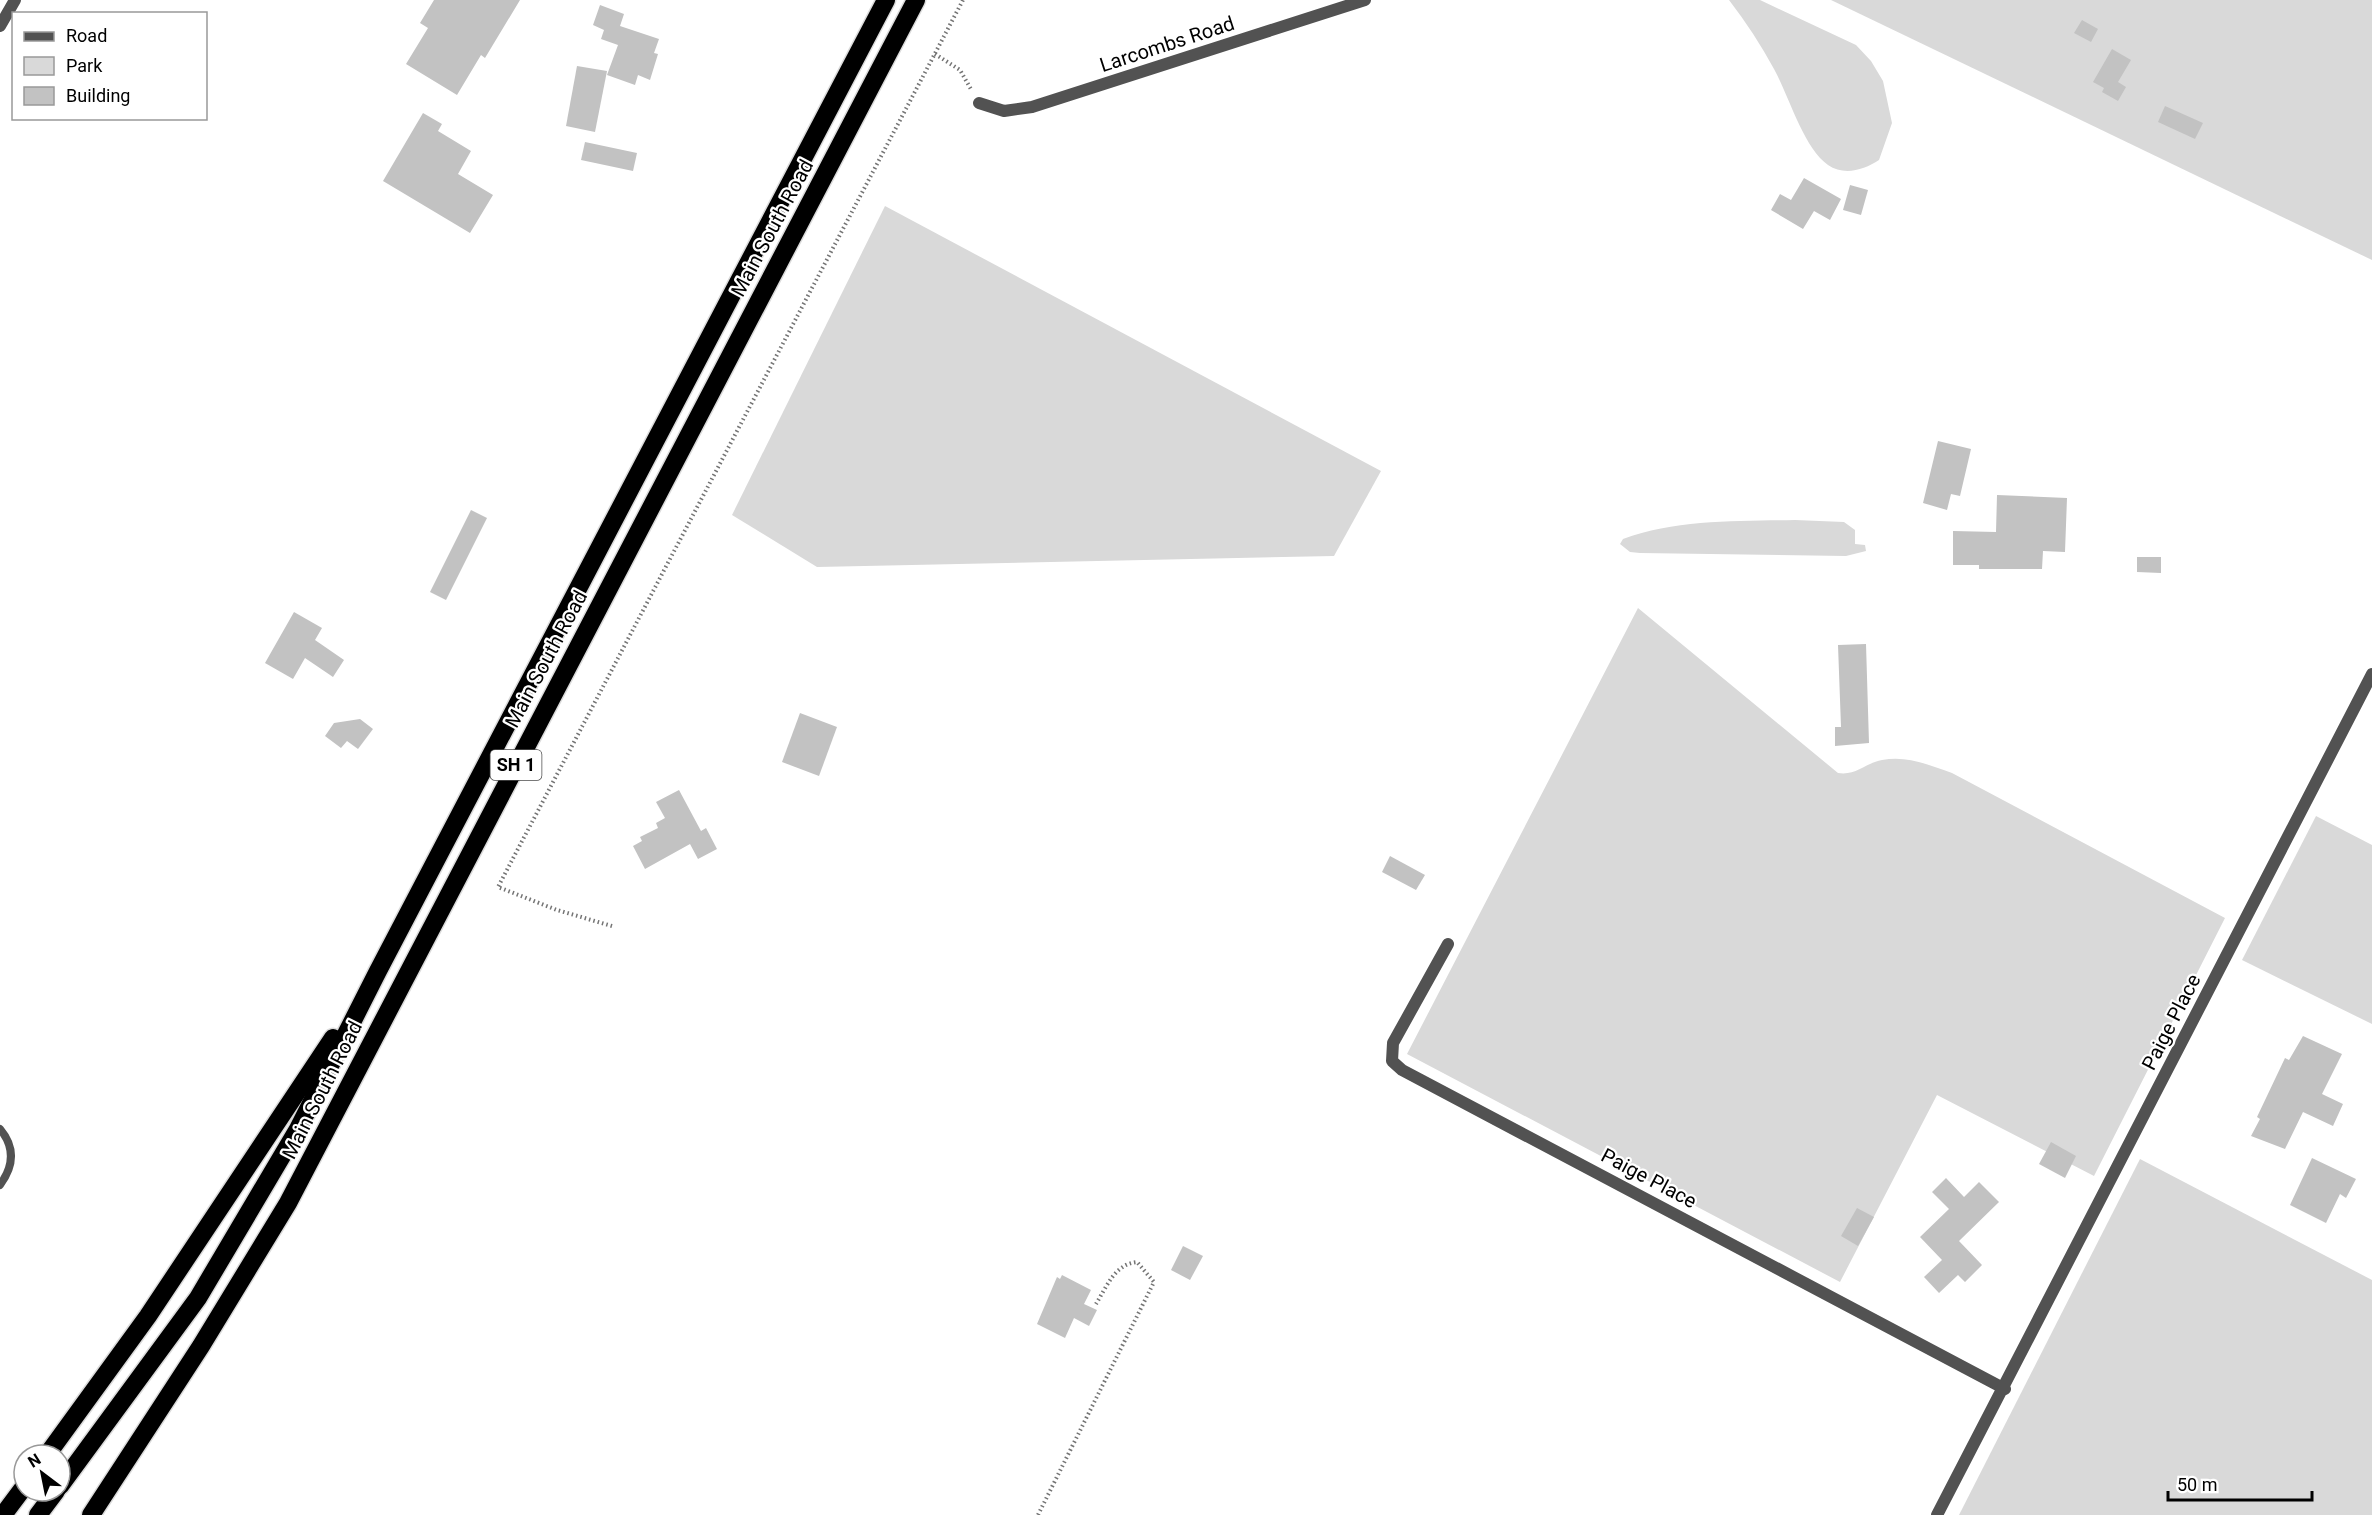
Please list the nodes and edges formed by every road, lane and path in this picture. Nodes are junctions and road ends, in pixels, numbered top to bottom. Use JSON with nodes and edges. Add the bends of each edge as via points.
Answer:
{"nodes":[{"id":1,"x":15,"y":0,"type":"edge"},
{"id":2,"x":886,"y":0,"type":"edge"},
{"id":3,"x":916,"y":0,"type":"edge"},
{"id":4,"x":963,"y":0,"type":"edge"},
{"id":5,"x":1365,"y":0,"type":"edge"},
{"id":6,"x":0,"y":26,"type":"edge"},
{"id":7,"x":935,"y":54,"type":"junction"},
{"id":8,"x":979,"y":103,"type":"joint"},
{"id":9,"x":2372,"y":674,"type":"edge"},
{"id":10,"x":612,"y":926,"type":"dead end"},
{"id":11,"x":1448,"y":944,"type":"dead end"},
{"id":12,"x":378,"y":971,"type":"junction"},
{"id":13,"x":0,"y":1129,"type":"edge"},
{"id":14,"x":0,"y":1185,"type":"edge"},
{"id":15,"x":1096,"y":1304,"type":"dead end"},
{"id":16,"x":201,"y":1346,"type":"junction"},
{"id":17,"x":2005,"y":1389,"type":"junction"},
{"id":18,"x":56,"y":1443,"type":"edge"},
{"id":19,"x":72,"y":1470,"type":"edge"},
{"id":20,"x":91,"y":1515,"type":"edge"},
{"id":21,"x":106,"y":1515,"type":"edge"},
{"id":22,"x":1038,"y":1515,"type":"edge"},
{"id":23,"x":1937,"y":1515,"type":"edge"}],
"edges":[{"from":1,"to":6,"type":"street"},
{"from":2,"to":12,"type":"highway","name":"Main South Road","number":"SH 1"},
{"from":3,"to":16,"type":"highway","name":"Main South Road","number":"SH 1","via":[[288,1203]]},
{"from":4,"to":7,"type":"path"},
{"from":5,"to":8,"type":"street","name":"Larcombs Road","via":[[1032,107],[1004,111]]},
{"from":7,"to":8,"type":"path","via":[[960,70]]},
{"from":7,"to":10,"type":"path","via":[[498,887]]},
{"from":9,"to":17,"type":"street","name":"Paige Place"},
{"from":11,"to":17,"type":"street","name":"Paige Place","via":[[1393,1043],[1392,1061],[1402,1070]]},
{"from":12,"to":18,"type":"highway","via":[[148,1316]]},
{"from":12,"to":19,"type":"highway","name":"Main South Road","number":"SH 1","via":[[298,1129],[198,1298]]},
{"from":13,"to":14,"type":"lane","via":[[12,1155],[9,1173]]},
{"from":15,"to":22,"type":"path","via":[[1126,1263],[1137,1262],[1154,1282]]},
{"from":16,"to":20,"type":"highway","name":"Main South Road","number":"SH 1"},
{"from":16,"to":21,"type":"highway"},
{"from":17,"to":23,"type":"street","name":"Paige Place"}]}
